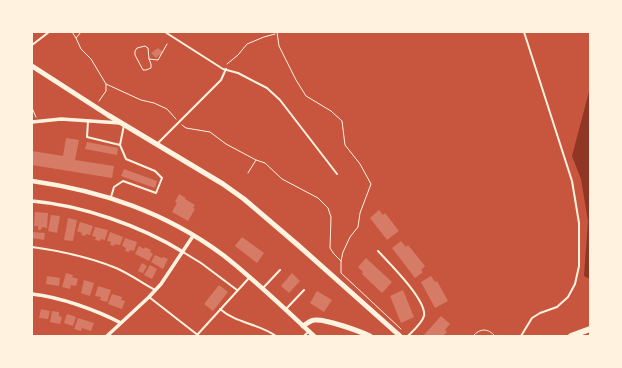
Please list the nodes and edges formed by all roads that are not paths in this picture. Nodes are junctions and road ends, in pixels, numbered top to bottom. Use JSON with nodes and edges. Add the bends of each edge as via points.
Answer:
{"nodes":[{"id":1,"x":49,"y":32,"type":"edge"},
{"id":2,"x":165,"y":32,"type":"edge"},
{"id":3,"x":524,"y":32,"type":"edge"},
{"id":4,"x":32,"y":45,"type":"edge"},
{"id":5,"x":32,"y":66,"type":"edge"},
{"id":6,"x":226,"y":69,"type":"junction"},
{"id":7,"x":88,"y":121,"type":"junction"},
{"id":8,"x":32,"y":122,"type":"edge"},
{"id":9,"x":122,"y":124,"type":"junction"},
{"id":10,"x":156,"y":144,"type":"junction"},
{"id":11,"x":120,"y":145,"type":"junction"},
{"id":12,"x":337,"y":174,"type":"dead end"},
{"id":13,"x":32,"y":181,"type":"edge"},
{"id":14,"x":111,"y":198,"type":"junction"},
{"id":15,"x":32,"y":200,"type":"edge"},
{"id":16,"x":193,"y":236,"type":"junction"},
{"id":17,"x":32,"y":247,"type":"edge"},
{"id":18,"x":378,"y":251,"type":"dead end"},
{"id":19,"x":183,"y":252,"type":"junction"},
{"id":20,"x":280,"y":270,"type":"dead end"},
{"id":21,"x":250,"y":277,"type":"junction"},
{"id":22,"x":263,"y":289,"type":"junction"},
{"id":23,"x":156,"y":290,"type":"junction"},
{"id":24,"x":237,"y":290,"type":"junction"},
{"id":25,"x":304,"y":290,"type":"dead end"},
{"id":26,"x":32,"y":294,"type":"edge"},
{"id":27,"x":149,"y":297,"type":"junction"},
{"id":28,"x":220,"y":309,"type":"junction"},
{"id":29,"x":286,"y":310,"type":"junction"},
{"id":30,"x":121,"y":323,"type":"junction"},
{"id":31,"x":304,"y":326,"type":"junction"},
{"id":32,"x":590,"y":329,"type":"edge"},
{"id":33,"x":309,"y":331,"type":"junction"},
{"id":34,"x":199,"y":335,"type":"edge"},
{"id":35,"x":107,"y":336,"type":"edge"},
{"id":36,"x":276,"y":336,"type":"edge"},
{"id":37,"x":304,"y":336,"type":"edge"},
{"id":38,"x":314,"y":336,"type":"edge"},
{"id":39,"x":370,"y":336,"type":"edge"},
{"id":40,"x":400,"y":336,"type":"edge"},
{"id":41,"x":408,"y":336,"type":"edge"},
{"id":42,"x":521,"y":336,"type":"edge"},
{"id":43,"x":571,"y":336,"type":"edge"}],
"edges":[{"from":1,"to":4,"type":"lane"},
{"from":2,"to":6,"type":"lane"},
{"from":3,"to":42,"type":"lane","via":[[572,181],[579,223],[579,266],[575,284],[568,297],[557,307],[532,318]]},
{"from":5,"to":9,"type":"main road"},
{"from":6,"to":10,"type":"lane","via":[[221,80]]},
{"from":6,"to":12,"type":"lane","via":[[267,88],[280,100]]},
{"from":7,"to":8,"type":"street","via":[[61,119]]},
{"from":7,"to":9,"type":"street"},
{"from":7,"to":11,"type":"lane","via":[[87,137]]},
{"from":9,"to":10,"type":"main road"},
{"from":9,"to":11,"type":"lane"},
{"from":10,"to":40,"type":"main road","via":[[244,198]]},
{"from":11,"to":14,"type":"lane","via":[[126,159],[155,171],[162,178],[156,193],[123,181],[114,187]]},
{"from":13,"to":14,"type":"street"},
{"from":14,"to":16,"type":"street","via":[[152,214]]},
{"from":15,"to":19,"type":"street","via":[[86,211],[141,230]]},
{"from":16,"to":19,"type":"street"},
{"from":16,"to":21,"type":"street"},
{"from":17,"to":23,"type":"lane","via":[[89,258],[118,269]]},
{"from":18,"to":41,"type":"lane","via":[[418,298],[424,310],[424,318]]},
{"from":19,"to":23,"type":"street"},
{"from":19,"to":24,"type":"lane"},
{"from":20,"to":22,"type":"lane"},
{"from":21,"to":22,"type":"street"},
{"from":21,"to":24,"type":"lane"},
{"from":22,"to":29,"type":"street"},
{"from":23,"to":27,"type":"street"},
{"from":24,"to":28,"type":"lane"},
{"from":25,"to":29,"type":"lane"},
{"from":26,"to":30,"type":"street","via":[[72,303]]},
{"from":27,"to":30,"type":"street"},
{"from":27,"to":34,"type":"lane"},
{"from":28,"to":34,"type":"lane"},
{"from":28,"to":36,"type":"lane","via":[[228,316]]},
{"from":29,"to":31,"type":"street"},
{"from":30,"to":35,"type":"street"},
{"from":31,"to":33,"type":"street"},
{"from":31,"to":39,"type":"main road","via":[[313,320],[320,320]]},
{"from":32,"to":43,"type":"main road"},
{"from":33,"to":37,"type":"lane"},
{"from":33,"to":38,"type":"street"}]}
